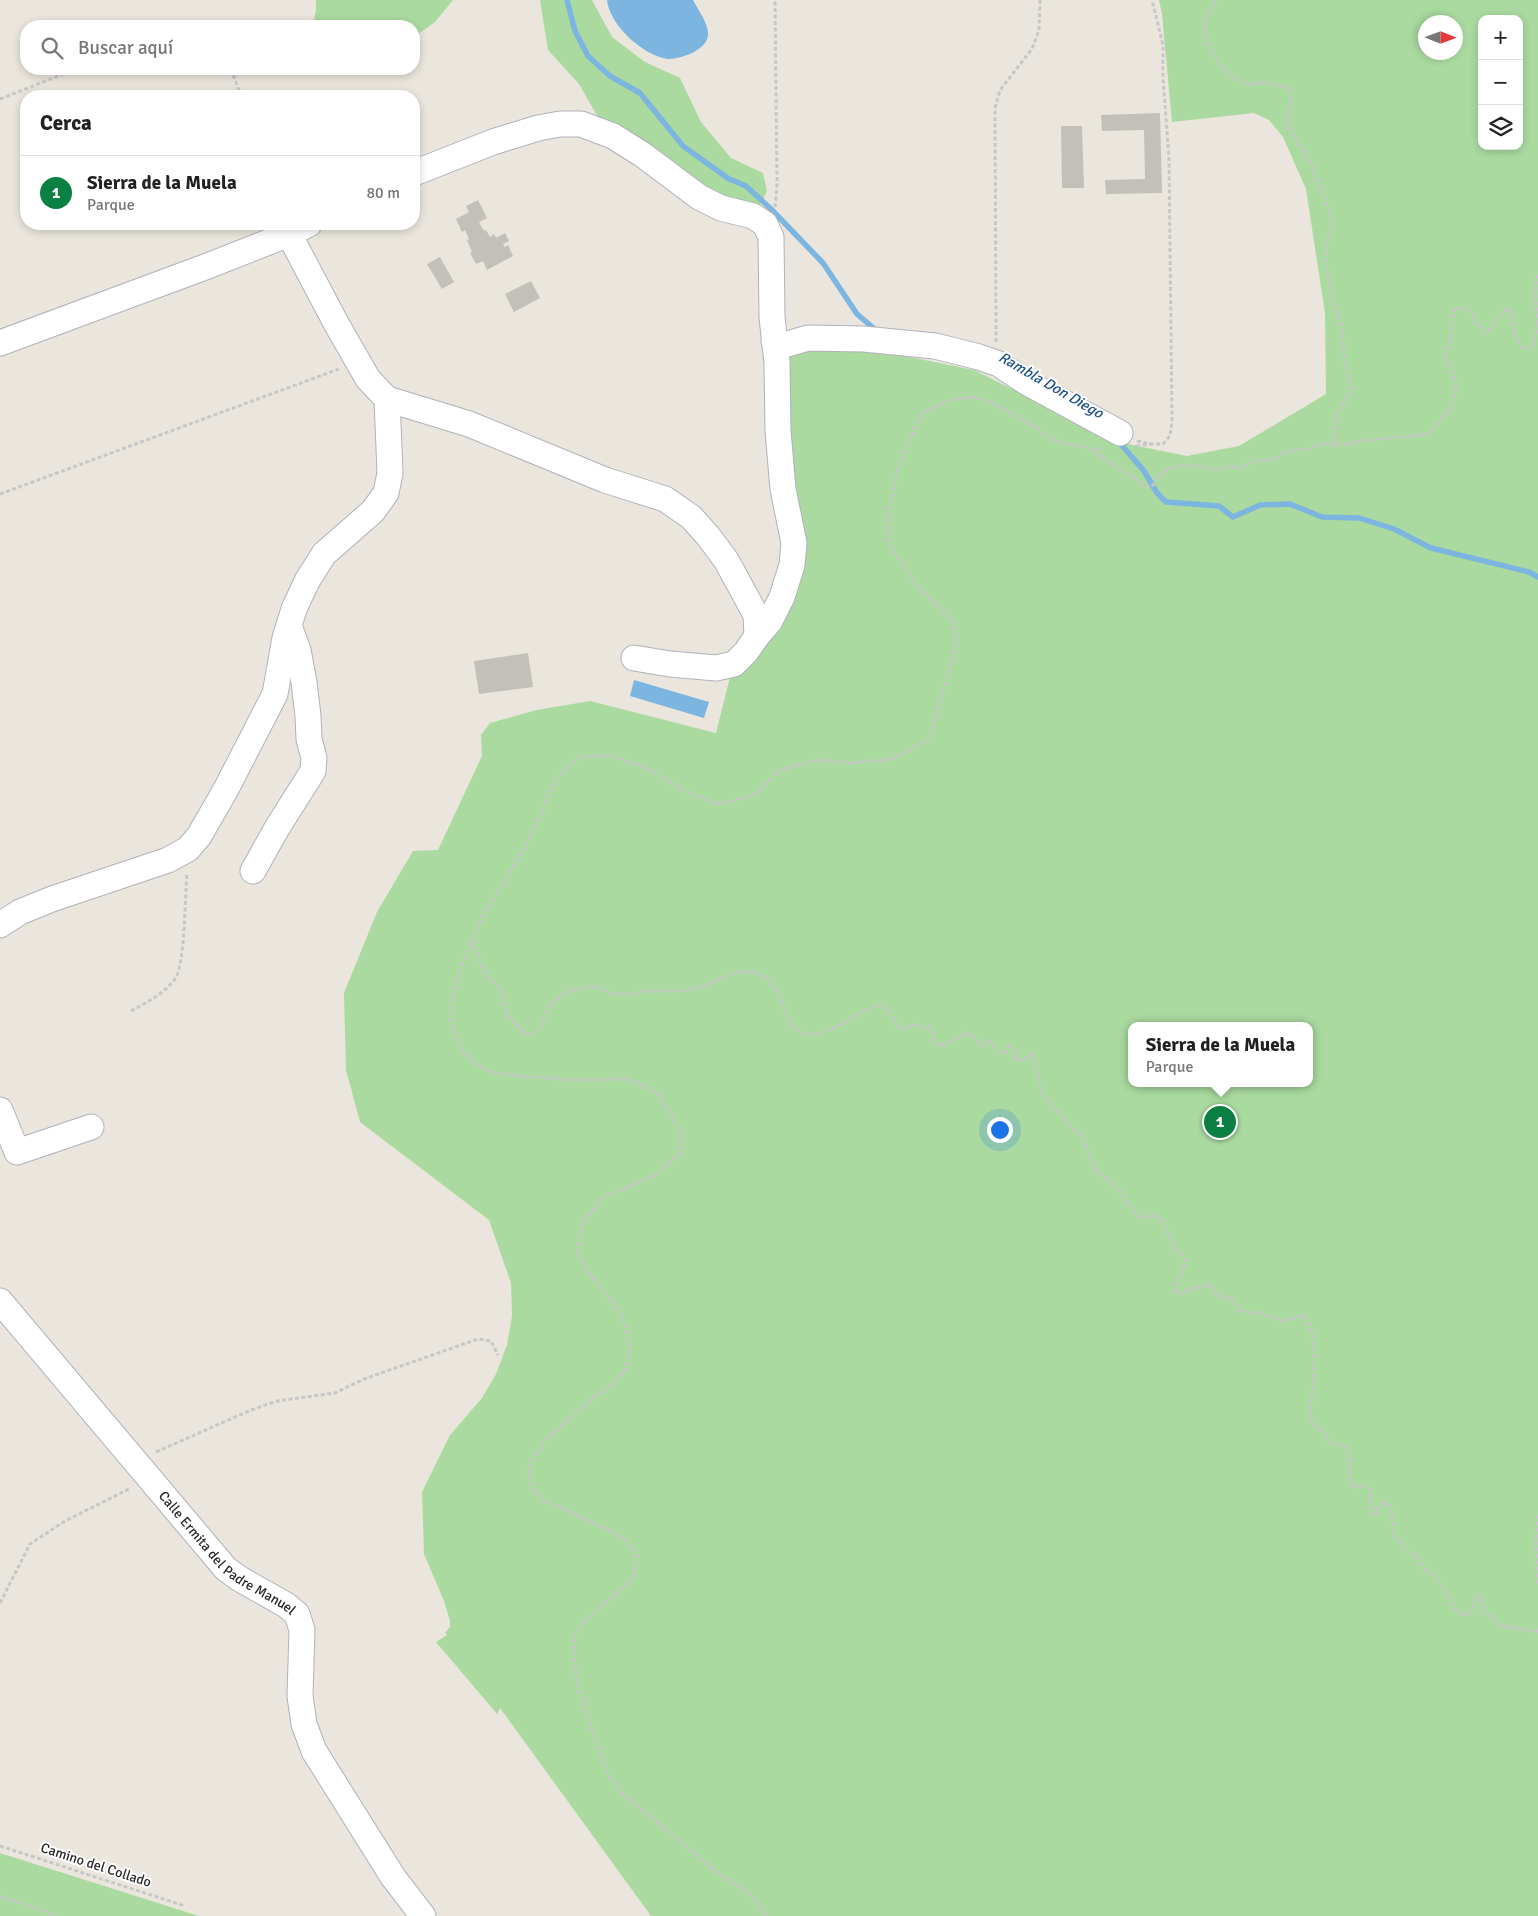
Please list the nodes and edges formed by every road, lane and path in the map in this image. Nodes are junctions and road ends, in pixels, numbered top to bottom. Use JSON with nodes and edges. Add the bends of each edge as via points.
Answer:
{"nodes":[{"id":1,"x":775,"y":0,"type":"edge"},
{"id":2,"x":1040,"y":0,"type":"edge"},
{"id":3,"x":1152,"y":0,"type":"edge"},
{"id":4,"x":1216,"y":0,"type":"edge"},
{"id":5,"x":61,"y":75,"type":"edge"},
{"id":6,"x":233,"y":75,"type":"edge"},
{"id":7,"x":23,"y":90,"type":"edge"},
{"id":8,"x":239,"y":90,"type":"edge"},
{"id":9,"x":20,"y":91,"type":"edge"},
{"id":10,"x":0,"y":99,"type":"edge"},
{"id":11,"x":420,"y":171,"type":"edge"},
{"id":12,"x":777,"y":186,"type":"dead end"},
{"id":13,"x":296,"y":230,"type":"edge"},
{"id":14,"x":299,"y":230,"type":"edge"},
{"id":15,"x":1538,"y":275,"type":"edge"},
{"id":16,"x":1538,"y":325,"type":"edge"},
{"id":17,"x":774,"y":341,"type":"junction"},
{"id":18,"x":0,"y":343,"type":"edge"},
{"id":19,"x":358,"y":362,"type":"junction"},
{"id":20,"x":999,"y":364,"type":"junction"},
{"id":21,"x":387,"y":399,"type":"junction"},
{"id":22,"x":1120,"y":433,"type":"joint"},
{"id":23,"x":1334,"y":446,"type":"junction"},
{"id":24,"x":0,"y":494,"type":"edge"},
{"id":25,"x":288,"y":626,"type":"junction"},
{"id":26,"x":757,"y":636,"type":"junction"},
{"id":27,"x":634,"y":658,"type":"dead end"},
{"id":28,"x":188,"y":849,"type":"junction"},
{"id":29,"x":253,"y":871,"type":"dead end"},
{"id":30,"x":0,"y":924,"type":"edge"},
{"id":31,"x":473,"y":940,"type":"junction"},
{"id":32,"x":131,"y":1011,"type":"dead end"},
{"id":33,"x":0,"y":1110,"type":"edge"},
{"id":34,"x":91,"y":1127,"type":"dead end"},
{"id":35,"x":0,"y":1301,"type":"edge"},
{"id":36,"x":498,"y":1355,"type":"dead end"},
{"id":37,"x":144,"y":1469,"type":"junction"},
{"id":38,"x":1538,"y":1515,"type":"edge"},
{"id":39,"x":1538,"y":1586,"type":"edge"},
{"id":40,"x":0,"y":1603,"type":"edge"},
{"id":41,"x":1538,"y":1629,"type":"edge"},
{"id":42,"x":0,"y":1846,"type":"edge"},
{"id":43,"x":0,"y":1896,"type":"edge"},
{"id":44,"x":185,"y":1906,"type":"dead end"},
{"id":45,"x":58,"y":1916,"type":"edge"},
{"id":46,"x":423,"y":1916,"type":"edge"},
{"id":47,"x":767,"y":1916,"type":"edge"}],
"edges":[{"from":1,"to":12,"type":"path"},
{"from":2,"to":20,"type":"path","via":[[1039,30],[1032,49],[1000,90],[995,108],[996,342]]},
{"from":3,"to":22,"type":"path","via":[[1163,45],[1169,158],[1172,422],[1170,436],[1164,444],[1139,442]]},
{"from":4,"to":23,"type":"path","via":[[1205,22],[1205,32],[1214,54],[1225,69],[1246,84],[1265,83],[1291,88],[1287,125],[1311,163],[1333,221],[1326,259],[1352,387],[1335,417]]},
{"from":5,"to":7,"type":"path"},
{"from":6,"to":8,"type":"path"},
{"from":9,"to":10,"type":"path"},
{"from":11,"to":17,"type":"street","via":[[493,142],[560,124],[580,124],[613,136],[699,197],[721,208],[753,216],[765,224],[771,237]]},
{"from":13,"to":18,"type":"street"},
{"from":14,"to":19,"type":"street"},
{"from":15,"to":16,"type":"path","via":[[1535,288]]},
{"from":16,"to":23,"type":"path","via":[[1532,348],[1526,348],[1512,331],[1508,308],[1486,333],[1474,322],[1476,316],[1473,313],[1456,309],[1445,354],[1456,391],[1452,407],[1436,428],[1429,434]]},
{"from":17,"to":20,"type":"street","via":[[784,345],[808,338],[864,339],[935,346]]},
{"from":17,"to":26,"type":"street","via":[[782,489],[794,543],[792,565],[782,597],[770,621]]},
{"from":19,"to":21,"type":"street","via":[[368,379]]},
{"from":19,"to":24,"type":"path"},
{"from":20,"to":22,"type":"street"},
{"from":21,"to":25,"type":"street","via":[[390,473],[386,493],[373,511],[324,554],[307,580]]},
{"from":21,"to":26,"type":"street","via":[[470,424],[605,480],[665,499],[691,517],[726,560],[756,615]]},
{"from":23,"to":31,"type":"path","via":[[1326,443],[1287,451],[1278,458],[1240,468],[1231,466],[1212,470],[1185,465],[1168,468],[1148,487],[1091,449],[1050,438],[988,401],[972,397],[951,400],[924,412],[916,423],[897,473],[887,521],[893,550],[915,583],[952,620],[958,640],[929,739],[894,759],[850,763],[816,760],[778,771],[754,796],[716,804],[644,767],[608,755],[582,757],[572,762],[557,779],[527,844],[481,920]]},
{"from":25,"to":28,"type":"street","via":[[275,694],[217,806]]},
{"from":25,"to":29,"type":"street","via":[[298,650],[304,682],[313,771]]},
{"from":26,"to":27,"type":"street","via":[[734,664],[716,668]]},
{"from":28,"to":30,"type":"street","via":[[168,860],[52,899]]},
{"from":28,"to":32,"type":"path","via":[[183,946],[177,977],[165,991]]},
{"from":31,"to":41,"type":"path","via":[[484,971],[500,988],[508,1016],[525,1034],[535,1034],[548,1008],[569,988],[574,991],[590,986],[627,995],[642,991],[658,992],[696,988],[739,971],[756,973],[769,980],[797,1029],[805,1034],[819,1033],[881,1004],[890,1011],[898,1028],[914,1024],[923,1028],[929,1026],[938,1046],[965,1033],[983,1046],[990,1040],[1002,1054],[1009,1044],[1018,1060],[1033,1055],[1041,1090],[1048,1102],[1084,1139],[1100,1174],[1118,1188],[1141,1218],[1156,1215],[1162,1221],[1184,1258],[1185,1265],[1176,1292],[1180,1294],[1209,1286],[1221,1297],[1233,1299],[1240,1311],[1284,1321],[1304,1315],[1310,1323],[1314,1348],[1310,1416],[1328,1441],[1345,1447],[1349,1453],[1351,1485],[1366,1486],[1370,1490],[1371,1514],[1375,1515],[1387,1502],[1394,1518],[1394,1531],[1406,1551],[1419,1556],[1421,1566],[1447,1589],[1458,1613],[1470,1614],[1477,1596],[1480,1596],[1484,1612],[1498,1625],[1536,1632]]},
{"from":31,"to":47,"type":"path","via":[[461,966],[451,1006],[453,1027],[461,1049],[473,1063],[496,1073],[520,1076],[634,1081],[660,1097],[679,1127],[678,1155],[656,1175],[604,1197],[582,1221],[577,1253],[618,1309],[625,1324],[630,1347],[628,1363],[616,1382],[546,1440],[536,1454],[529,1474],[534,1489],[544,1501],[609,1530],[626,1540],[634,1550],[634,1576],[581,1625],[575,1635],[573,1649],[587,1716],[608,1773],[623,1794],[717,1872],[754,1898]]},
{"from":33,"to":34,"type":"street","via":[[17,1152]]},
{"from":35,"to":37,"type":"street","name":"Calle Ermita del Padre Manuel"},
{"from":36,"to":37,"type":"path","via":[[492,1341],[478,1339],[364,1379],[335,1393],[278,1400],[174,1443]]},
{"from":37,"to":40,"type":"path","via":[[30,1544]]},
{"from":37,"to":46,"type":"street","name":"Calle Ermita del Padre Manuel","via":[[226,1568],[297,1614],[302,1630],[300,1696],[304,1724],[314,1751],[393,1877]]},
{"from":38,"to":39,"type":"path"},
{"from":42,"to":44,"type":"path","name":"Camino del Collado"},
{"from":43,"to":45,"type":"path"}]}
